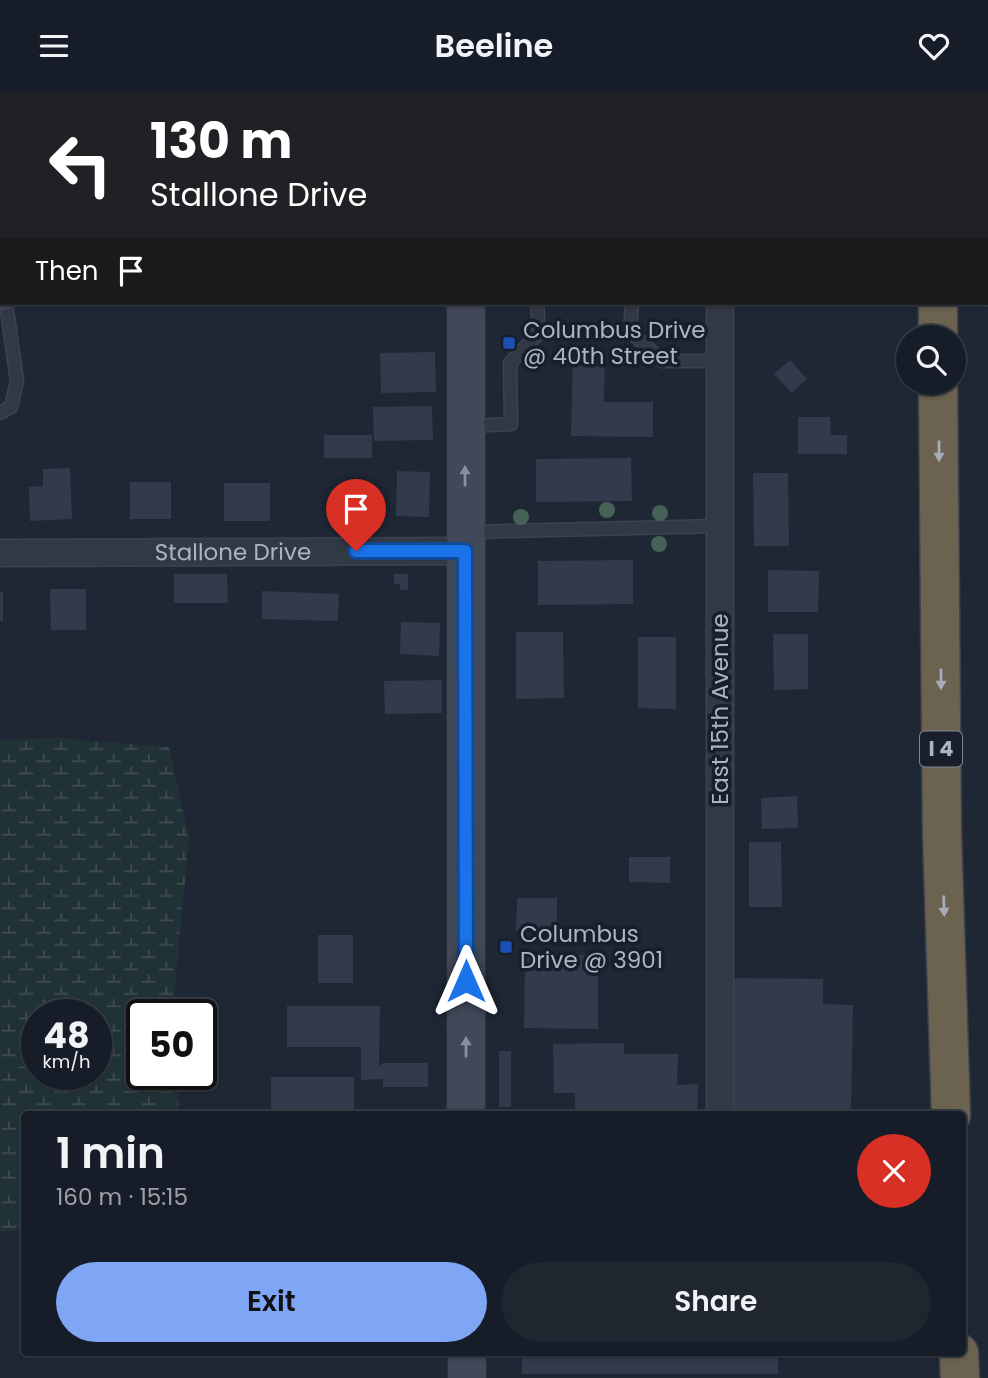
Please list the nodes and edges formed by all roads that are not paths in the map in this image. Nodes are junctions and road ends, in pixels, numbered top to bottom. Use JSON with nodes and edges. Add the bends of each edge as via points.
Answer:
{"nodes":[{"id":1,"x":6,"y":305,"type":"edge"},
{"id":2,"x":466,"y":305,"type":"edge"},
{"id":3,"x":537,"y":305,"type":"edge"},
{"id":4,"x":632,"y":305,"type":"edge"},
{"id":5,"x":720,"y":305,"type":"edge"},
{"id":6,"x":630,"y":331,"type":"junction"},
{"id":7,"x":539,"y":333,"type":"junction"},
{"id":8,"x":720,"y":361,"type":"junction"},
{"id":9,"x":938,"y":395,"type":"edge"},
{"id":10,"x":0,"y":413,"type":"edge"},
{"id":11,"x":465,"y":426,"type":"junction"},
{"id":12,"x":720,"y":526,"type":"junction"},
{"id":13,"x":465,"y":541,"type":"junction"},
{"id":14,"x":0,"y":552,"type":"edge"},
{"id":15,"x":466,"y":1111,"type":"edge"},
{"id":16,"x":720,"y":1111,"type":"edge"},
{"id":17,"x":951,"y":1111,"type":"edge"},
{"id":18,"x":467,"y":1356,"type":"edge"},
{"id":19,"x":959,"y":1356,"type":"edge"},
{"id":20,"x":467,"y":1378,"type":"edge"},
{"id":21,"x":960,"y":1378,"type":"edge"}],
"edges":[{"from":1,"to":10,"type":"lane","via":[[17,381],[11,407]]},
{"from":2,"to":11,"type":"main road"},
{"from":3,"to":7,"type":"lane"},
{"from":4,"to":6,"type":"lane"},
{"from":5,"to":8,"type":"street","name":"East 15th Avenue"},
{"from":6,"to":7,"type":"lane"},
{"from":6,"to":8,"type":"lane","via":[[662,361]]},
{"from":7,"to":11,"type":"lane","via":[[510,363],[511,424]]},
{"from":8,"to":12,"type":"street","name":"East 15th Avenue"},
{"from":9,"to":17,"type":"highway","number":"I 4","one_way":true,"via":[[942,833]]},
{"from":13,"to":11,"type":"main road","one_way":true},
{"from":12,"to":13,"type":"lane"},
{"from":12,"to":16,"type":"street","name":"East 15th Avenue"},
{"from":13,"to":14,"type":"street","name":"Stallone Drive"},
{"from":15,"to":13,"type":"main road","one_way":true},
{"from":18,"to":20,"type":"main road"},
{"from":19,"to":21,"type":"highway"}]}
